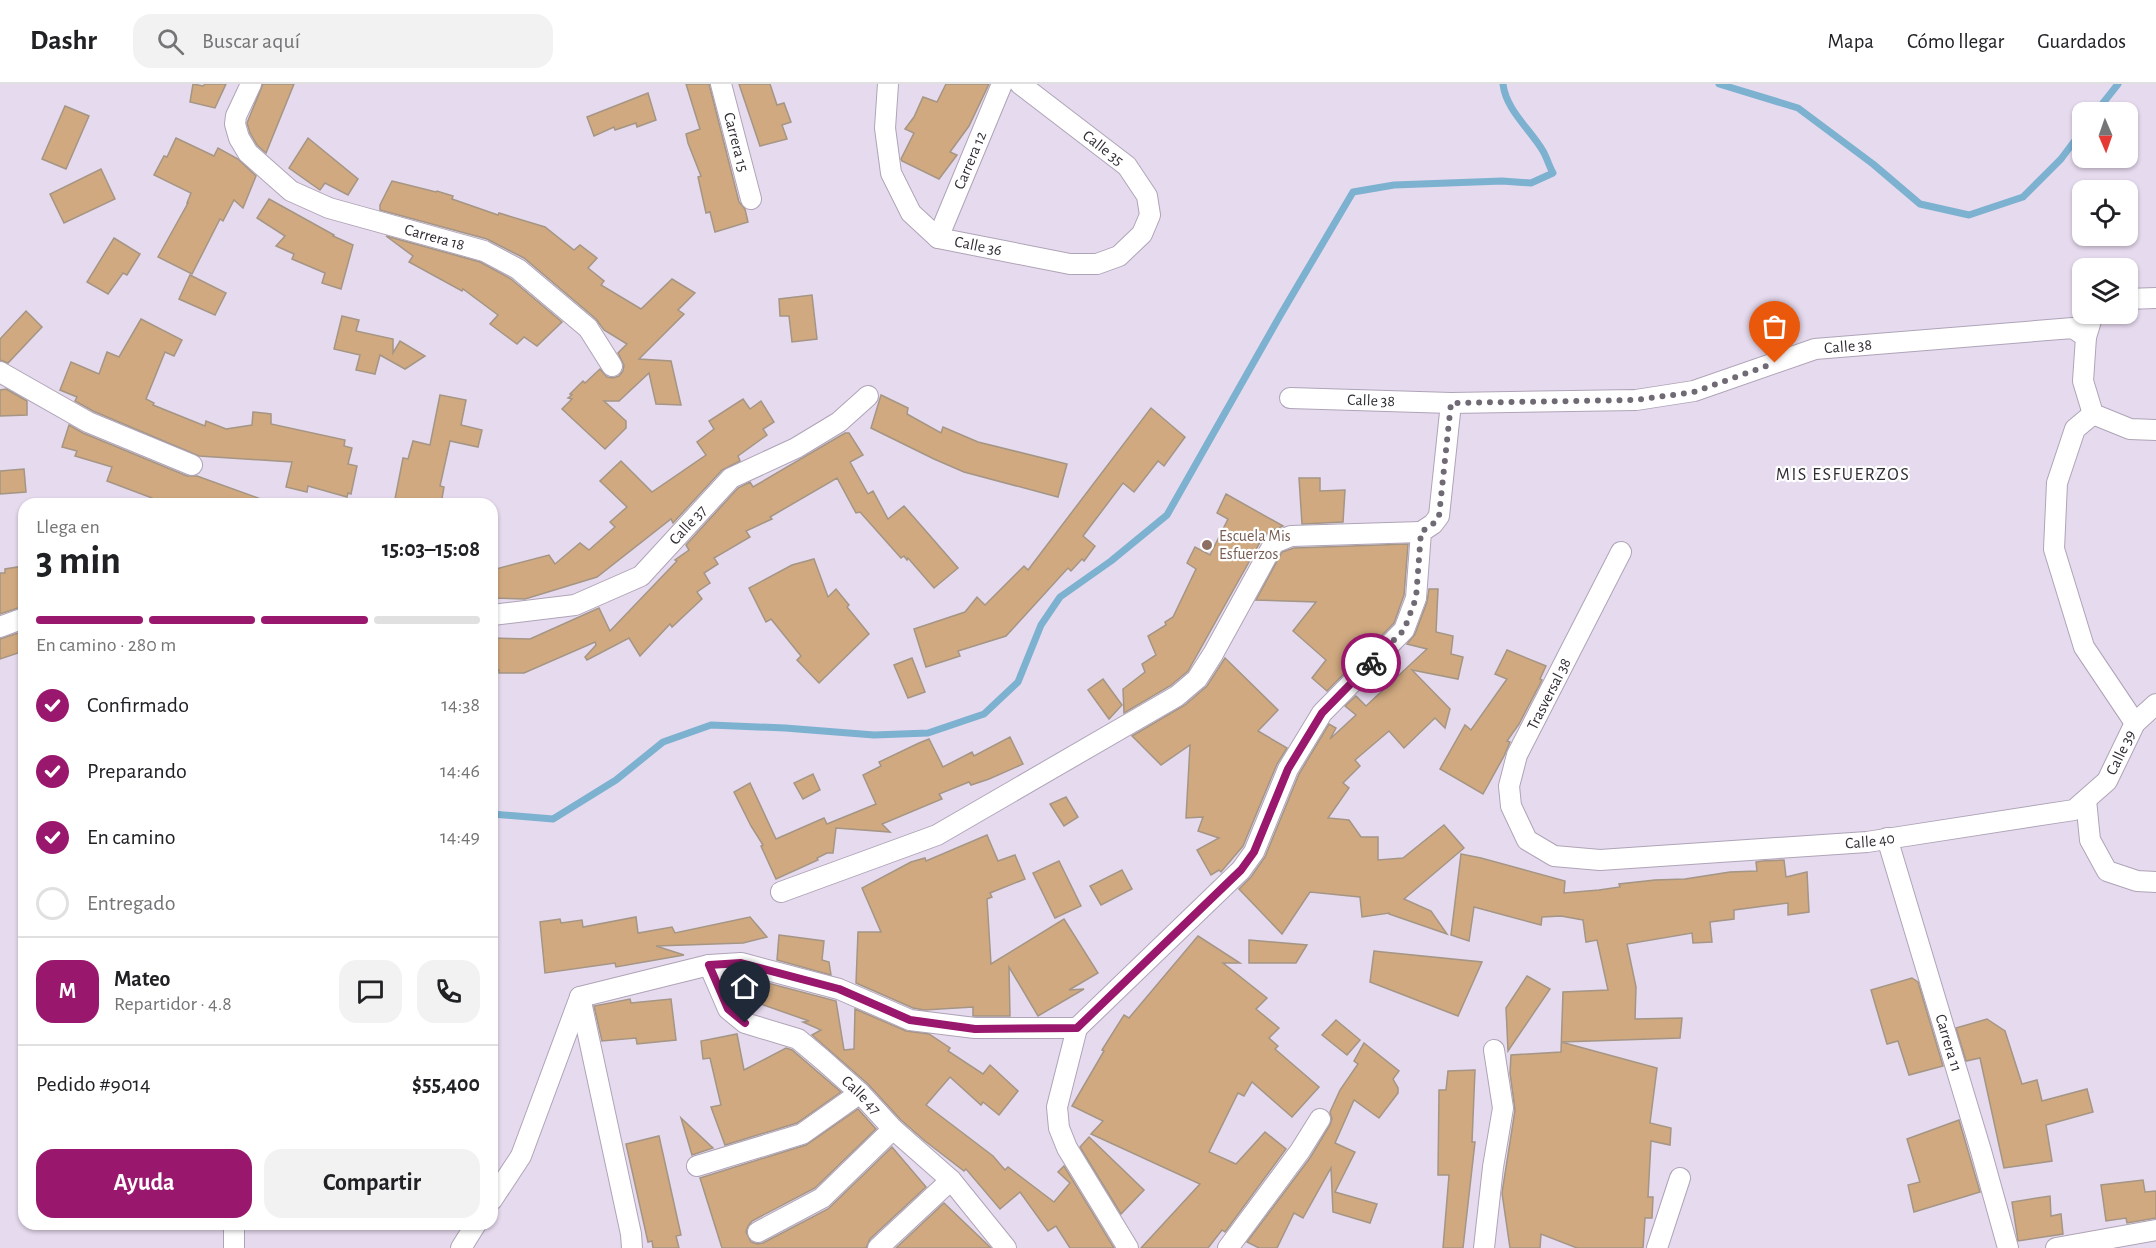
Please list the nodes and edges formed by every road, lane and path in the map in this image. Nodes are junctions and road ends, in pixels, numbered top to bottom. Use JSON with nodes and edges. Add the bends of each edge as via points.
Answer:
{"nodes":[{"id":1,"x":251,"y":84,"type":"edge"},
{"id":2,"x":721,"y":84,"type":"edge"},
{"id":3,"x":888,"y":84,"type":"edge"},
{"id":4,"x":1002,"y":84,"type":"edge"},
{"id":5,"x":1020,"y":84,"type":"edge"},
{"id":6,"x":751,"y":199,"type":"dead end"},
{"id":7,"x":1142,"y":234,"type":"joint"},
{"id":8,"x":938,"y":238,"type":"junction"},
{"id":9,"x":2156,"y":298,"type":"edge"},
{"id":10,"x":2138,"y":299,"type":"edge"},
{"id":11,"x":2090,"y":324,"type":"edge"},
{"id":12,"x":2086,"y":337,"type":"junction"},
{"id":13,"x":612,"y":366,"type":"dead end"},
{"id":14,"x":0,"y":372,"type":"edge"},
{"id":15,"x":868,"y":396,"type":"dead end"},
{"id":16,"x":1290,"y":398,"type":"dead end"},
{"id":17,"x":1451,"y":403,"type":"junction"},
{"id":18,"x":2093,"y":414,"type":"junction"},
{"id":19,"x":2156,"y":430,"type":"edge"},
{"id":20,"x":192,"y":465,"type":"dead end"},
{"id":21,"x":1421,"y":532,"type":"junction"},
{"id":22,"x":1621,"y":552,"type":"dead end"},
{"id":23,"x":498,"y":614,"type":"edge"},
{"id":24,"x":18,"y":620,"type":"edge"},
{"id":25,"x":0,"y":627,"type":"edge"},
{"id":26,"x":2156,"y":704,"type":"edge"},
{"id":27,"x":2135,"y":723,"type":"junction"},
{"id":28,"x":2086,"y":800,"type":"junction"},
{"id":29,"x":1887,"y":838,"type":"junction"},
{"id":30,"x":1527,"y":840,"type":"joint"},
{"id":31,"x":2156,"y":882,"type":"edge"},
{"id":32,"x":781,"y":892,"type":"dead end"},
{"id":33,"x":709,"y":965,"type":"junction"},
{"id":34,"x":580,"y":998,"type":"junction"},
{"id":35,"x":1077,"y":1028,"type":"junction"},
{"id":36,"x":1494,"y":1050,"type":"dead end"},
{"id":37,"x":860,"y":1093,"type":"junction"},
{"id":38,"x":1320,"y":1119,"type":"dead end"},
{"id":39,"x":893,"y":1129,"type":"junction"},
{"id":40,"x":697,"y":1166,"type":"dead end"},
{"id":41,"x":1680,"y":1178,"type":"dead end"},
{"id":42,"x":951,"y":1180,"type":"junction"},
{"id":43,"x":498,"y":1191,"type":"edge"},
{"id":44,"x":234,"y":1230,"type":"edge"},
{"id":45,"x":472,"y":1230,"type":"edge"},
{"id":46,"x":2156,"y":1230,"type":"edge"},
{"id":47,"x":758,"y":1232,"type":"dead end"},
{"id":48,"x":234,"y":1248,"type":"edge"},
{"id":49,"x":461,"y":1248,"type":"edge"},
{"id":50,"x":632,"y":1248,"type":"edge"},
{"id":51,"x":878,"y":1248,"type":"edge"},
{"id":52,"x":1006,"y":1248,"type":"edge"},
{"id":53,"x":1128,"y":1248,"type":"edge"},
{"id":54,"x":1228,"y":1248,"type":"edge"},
{"id":55,"x":1484,"y":1248,"type":"edge"},
{"id":56,"x":1657,"y":1248,"type":"edge"},
{"id":57,"x":2008,"y":1248,"type":"edge"},
{"id":58,"x":2056,"y":1248,"type":"edge"}],
"edges":[{"from":1,"to":13,"type":"street","name":"Carrera 18","via":[[236,116],[239,138],[248,153],[291,191],[329,208],[484,251],[518,269],[588,328]]},
{"from":2,"to":6,"type":"street","name":"Carrera 15"},
{"from":3,"to":8,"type":"street","name":"Calle 36","via":[[885,128],[891,173],[911,213]]},
{"from":4,"to":8,"type":"street","name":"Carrera 12"},
{"from":5,"to":7,"type":"street","name":"Calle 35","via":[[1127,166],[1147,196],[1150,215]]},
{"from":7,"to":8,"type":"street","name":"Calle 36","via":[[1119,256],[1097,264],[1070,264]]},
{"from":9,"to":10,"type":"street"},
{"from":11,"to":12,"type":"street"},
{"from":12,"to":17,"type":"street","name":"Calle 38","via":[[2073,328],[1815,349],[1694,392],[1636,400]]},
{"from":12,"to":18,"type":"street","via":[[2083,381]]},
{"from":14,"to":20,"type":"street","via":[[88,422]]},
{"from":15,"to":23,"type":"street","name":"Calle 37","via":[[839,422],[796,448],[731,478],[641,576],[575,604]]},
{"from":16,"to":17,"type":"street","name":"Calle 38"},
{"from":17,"to":21,"type":"street","via":[[1439,516]]},
{"from":18,"to":19,"type":"street","via":[[2130,429]]},
{"from":18,"to":27,"type":"street","via":[[2075,429],[2057,483],[2054,549],[2084,647]]},
{"from":21,"to":32,"type":"street","via":[[1291,536],[1274,543],[1214,654],[1197,679],[1178,696],[937,835]]},
{"from":21,"to":35,"type":"street","via":[[1416,598],[1404,630],[1322,713],[1288,769],[1254,852],[1241,870]]},
{"from":22,"to":30,"type":"street","name":"Trasversal 38","via":[[1516,755],[1509,786],[1511,806]]},
{"from":24,"to":25,"type":"street"},
{"from":26,"to":27,"type":"street","name":"Calle 39"},
{"from":27,"to":28,"type":"street","name":"Calle 39","via":[[2107,781]]},
{"from":28,"to":29,"type":"street","name":"Calle 40","via":[[2074,810]]},
{"from":28,"to":31,"type":"street","via":[[2090,840],[2107,871],[2137,881]]},
{"from":29,"to":30,"type":"street","name":"Calle 40","via":[[1600,860],[1554,856]]},
{"from":29,"to":57,"type":"street","name":"Carrera 11"},
{"from":33,"to":34,"type":"street"},
{"from":33,"to":35,"type":"street","via":[[741,963],[839,989],[910,1020],[975,1029]]},
{"from":33,"to":37,"type":"street","name":"Calle 47","via":[[728,1009],[745,1023],[798,1039]]},
{"from":34,"to":43,"type":"street","via":[[521,1156]]},
{"from":34,"to":50,"type":"street"},
{"from":35,"to":53,"type":"street","via":[[1057,1107],[1059,1128],[1067,1148]]},
{"from":36,"to":55,"type":"street","via":[[1503,1108]]},
{"from":37,"to":39,"type":"street","name":"Calle 47"},
{"from":37,"to":40,"type":"street","via":[[802,1134]]},
{"from":38,"to":54,"type":"street"},
{"from":39,"to":42,"type":"street","name":"Calle 47"},
{"from":39,"to":47,"type":"street","via":[[822,1198]]},
{"from":41,"to":56,"type":"street"},
{"from":42,"to":51,"type":"street"},
{"from":42,"to":52,"type":"street","name":"Calle 47"},
{"from":44,"to":48,"type":"street"},
{"from":45,"to":49,"type":"street"},
{"from":46,"to":58,"type":"street"}]}
